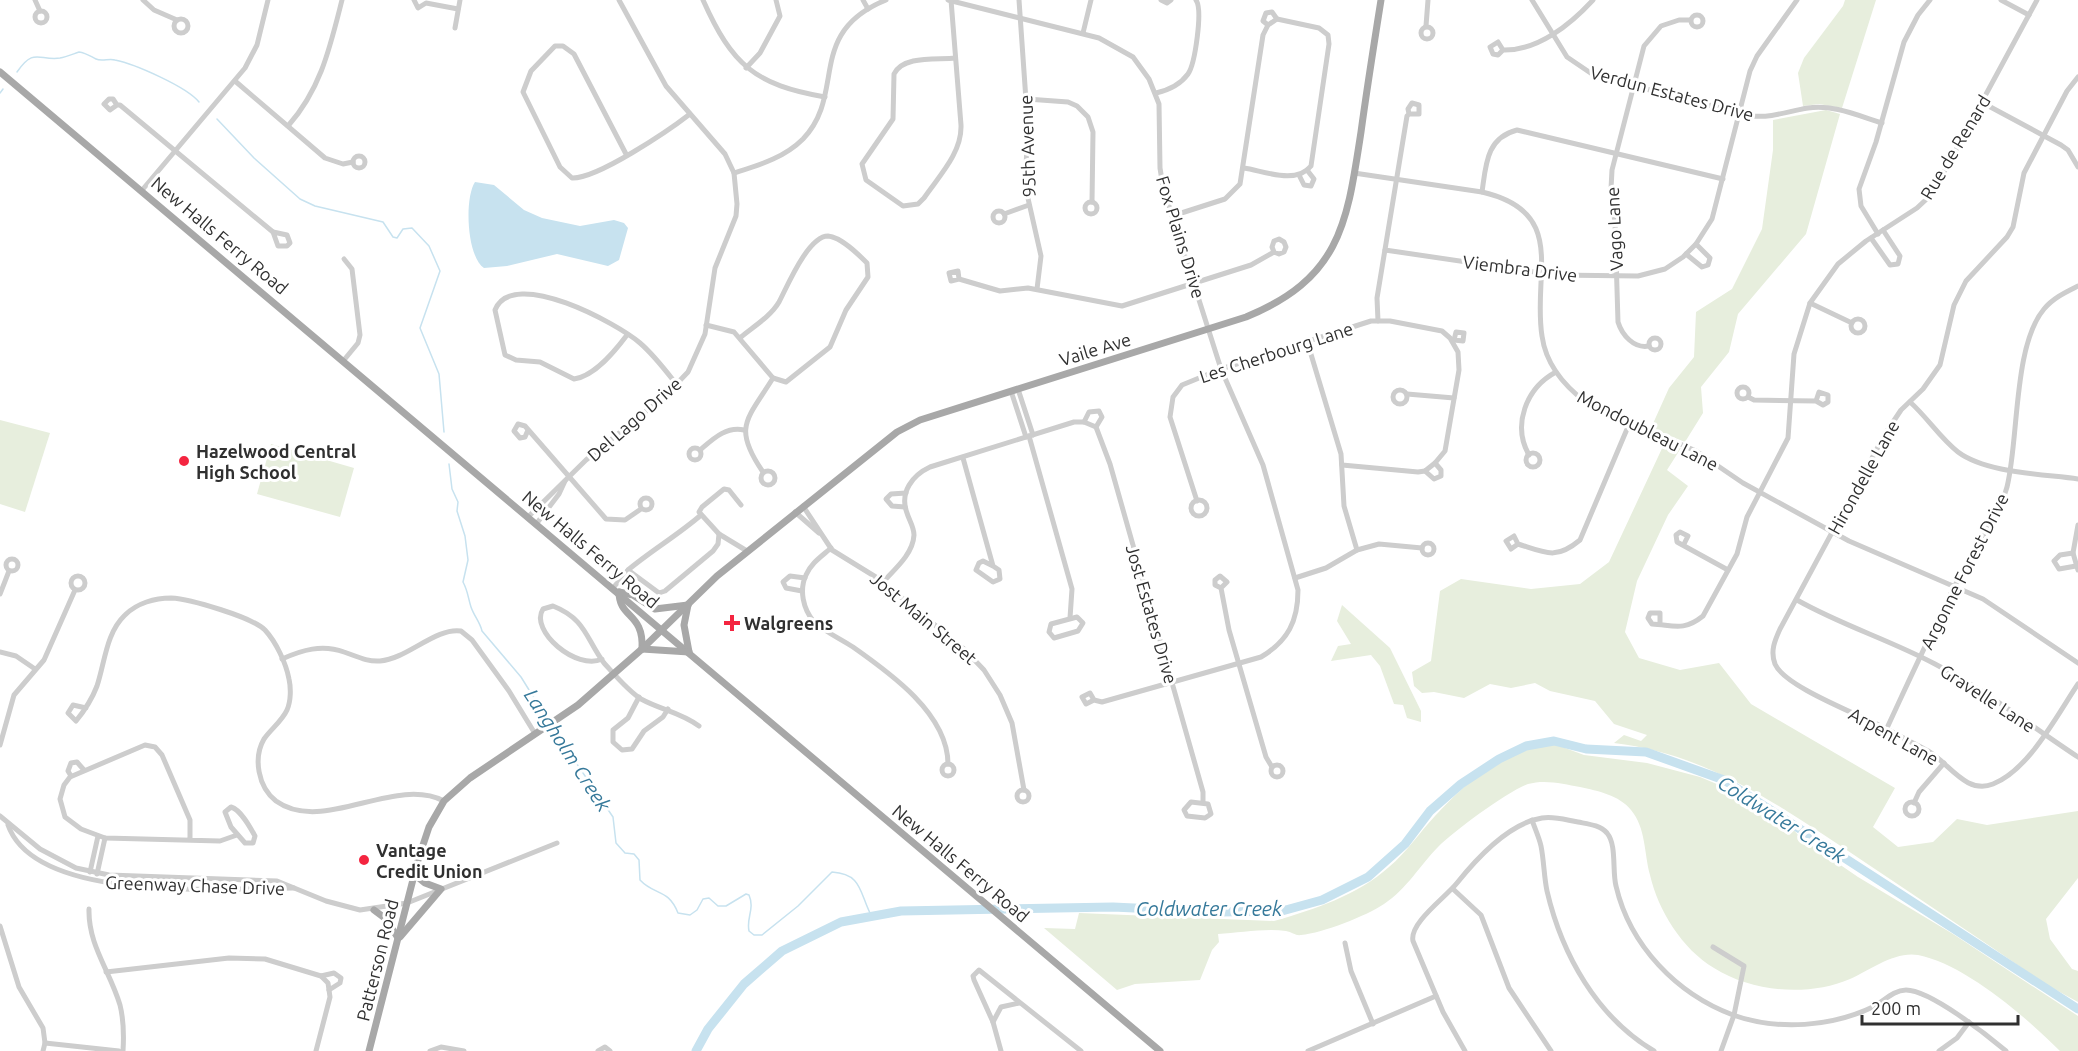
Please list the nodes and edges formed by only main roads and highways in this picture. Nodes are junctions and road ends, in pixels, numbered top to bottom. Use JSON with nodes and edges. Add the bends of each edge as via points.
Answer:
{"nodes":[{"id":1,"x":1381,"y":0,"type":"edge"},
{"id":2,"x":0,"y":72,"type":"edge"},
{"id":3,"x":616,"y":590,"type":"junction"},
{"id":4,"x":688,"y":605,"type":"junction"},
{"id":5,"x":663,"y":630,"type":"junction"},
{"id":6,"x":642,"y":650,"type":"junction"},
{"id":7,"x":689,"y":652,"type":"junction"},
{"id":8,"x":414,"y":874,"type":"junction"},
{"id":9,"x":374,"y":910,"type":"road end"},
{"id":10,"x":398,"y":939,"type":"junction"},
{"id":11,"x":369,"y":1051,"type":"edge"},
{"id":12,"x":1160,"y":1051,"type":"edge"}],
"edges":[{"from":1,"to":4,"type":"main road","name":"Vaile Ave","via":[[1348,208],[1339,235],[1311,277],[1292,294],[1267,308],[1209,329],[920,420],[897,432],[795,512]]},
{"from":2,"to":3,"type":"main road","name":"New Halls Ferry Road"},
{"from":3,"to":4,"type":"main road","via":[[655,609]]},
{"from":3,"to":5,"type":"main road","name":"New Halls Ferry Road"},
{"from":3,"to":6,"type":"main road","via":[[620,604],[640,626]]},
{"from":4,"to":5,"type":"main road","name":"Vaile Ave"},
{"from":4,"to":7,"type":"main road","via":[[684,625]]},
{"from":5,"to":6,"type":"main road","name":"Patterson Road"},
{"from":5,"to":7,"type":"main road","name":"New Halls Ferry Road"},
{"from":6,"to":7,"type":"main road"},
{"from":6,"to":8,"type":"main road","name":"Patterson Road","via":[[560,716],[470,777],[444,801],[429,827]]},
{"from":7,"to":12,"type":"main road","name":"New Halls Ferry Road"},
{"from":8,"to":10,"type":"main road","name":"Patterson Road"},
{"from":8,"to":10,"type":"main road","via":[[441,889]]},
{"from":9,"to":10,"type":"main road","via":[[386,919]]},
{"from":10,"to":11,"type":"main road","name":"Patterson Road"}]}
